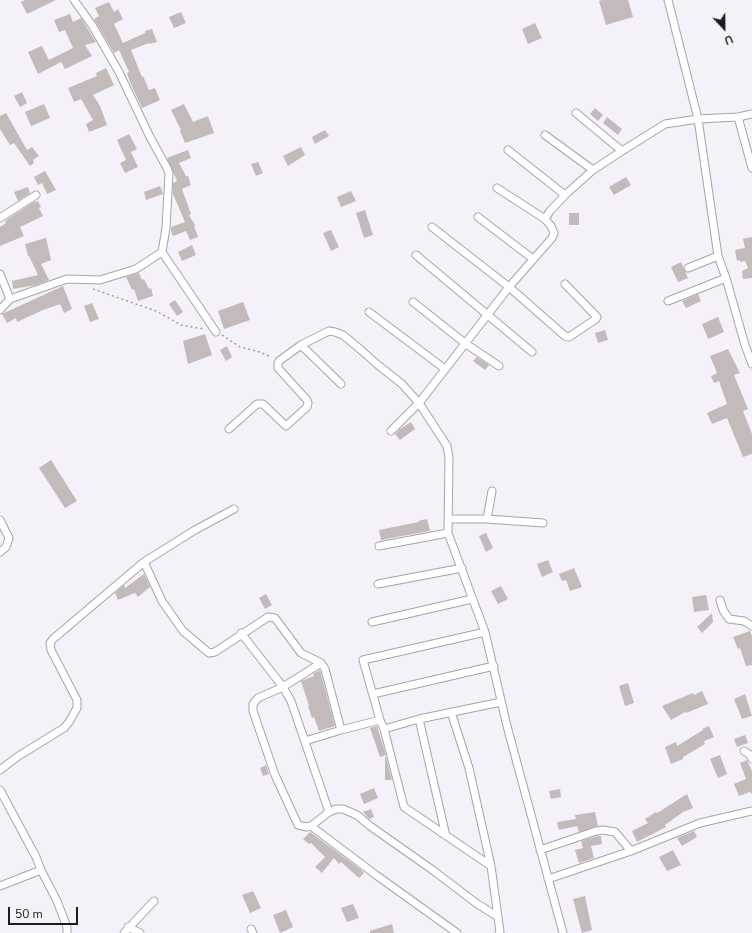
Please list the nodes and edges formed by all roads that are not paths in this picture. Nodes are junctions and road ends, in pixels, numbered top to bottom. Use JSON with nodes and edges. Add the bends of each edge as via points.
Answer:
{"nodes":[{"id":1,"x":74,"y":0,"type":"edge"},
{"id":2,"x":668,"y":0,"type":"edge"},
{"id":3,"x":576,"y":113,"type":"dead end"},
{"id":4,"x":752,"y":114,"type":"edge"},
{"id":5,"x":738,"y":116,"type":"junction"},
{"id":6,"x":698,"y":119,"type":"junction"},
{"id":7,"x":545,"y":135,"type":"dead end"},
{"id":8,"x":508,"y":150,"type":"dead end"},
{"id":9,"x":622,"y":151,"type":"junction"},
{"id":10,"x":752,"y":168,"type":"edge"},
{"id":11,"x":594,"y":170,"type":"junction"},
{"id":12,"x":497,"y":188,"type":"dead end"},
{"id":13,"x":36,"y":195,"type":"dead end"},
{"id":14,"x":565,"y":195,"type":"junction"},
{"id":15,"x":478,"y":217,"type":"dead end"},
{"id":16,"x":0,"y":218,"type":"edge"},
{"id":17,"x":545,"y":219,"type":"junction"},
{"id":18,"x":432,"y":227,"type":"dead end"},
{"id":19,"x":162,"y":252,"type":"junction"},
{"id":20,"x":416,"y":255,"type":"dead end"},
{"id":21,"x":718,"y":256,"type":"junction"},
{"id":22,"x":533,"y":259,"type":"junction"},
{"id":23,"x":688,"y":268,"type":"dead end"},
{"id":24,"x":0,"y":274,"type":"edge"},
{"id":25,"x":726,"y":278,"type":"junction"},
{"id":26,"x":565,"y":284,"type":"dead end"},
{"id":27,"x":509,"y":287,"type":"junction"},
{"id":28,"x":10,"y":299,"type":"junction"},
{"id":29,"x":668,"y":301,"type":"dead end"},
{"id":30,"x":413,"y":302,"type":"dead end"},
{"id":31,"x":0,"y":310,"type":"edge"},
{"id":32,"x":369,"y":312,"type":"dead end"},
{"id":33,"x":488,"y":315,"type":"junction"},
{"id":34,"x":216,"y":332,"type":"road end"},
{"id":35,"x":466,"y":344,"type":"junction"},
{"id":36,"x":301,"y":345,"type":"junction"},
{"id":37,"x":532,"y":352,"type":"dead end"},
{"id":38,"x":750,"y":352,"type":"edge"},
{"id":39,"x":752,"y":364,"type":"edge"},
{"id":40,"x":499,"y":366,"type":"dead end"},
{"id":41,"x":445,"y":369,"type":"junction"},
{"id":42,"x":341,"y":384,"type":"dead end"},
{"id":43,"x":419,"y":403,"type":"junction"},
{"id":44,"x":229,"y":429,"type":"dead end"},
{"id":45,"x":391,"y":431,"type":"dead end"},
{"id":46,"x":492,"y":491,"type":"dead end"},
{"id":47,"x":234,"y":509,"type":"dead end"},
{"id":48,"x":449,"y":519,"type":"junction"},
{"id":49,"x":487,"y":519,"type":"junction"},
{"id":50,"x":0,"y":520,"type":"edge"},
{"id":51,"x":543,"y":523,"type":"dead end"},
{"id":52,"x":448,"y":533,"type":"junction"},
{"id":53,"x":379,"y":546,"type":"dead end"},
{"id":54,"x":0,"y":552,"type":"edge"},
{"id":55,"x":144,"y":562,"type":"junction"},
{"id":56,"x":462,"y":568,"type":"junction"},
{"id":57,"x":378,"y":584,"type":"dead end"},
{"id":58,"x":472,"y":599,"type":"junction"},
{"id":59,"x":720,"y":600,"type":"dead end"},
{"id":60,"x":372,"y":622,"type":"dead end"},
{"id":61,"x":752,"y":626,"type":"edge"},
{"id":62,"x":485,"y":632,"type":"junction"},
{"id":63,"x":241,"y":633,"type":"junction"},
{"id":64,"x":321,"y":663,"type":"junction"},
{"id":65,"x":494,"y":666,"type":"junction"},
{"id":66,"x":283,"y":687,"type":"junction"},
{"id":67,"x":373,"y":694,"type":"junction"},
{"id":68,"x":501,"y":702,"type":"junction"},
{"id":69,"x":451,"y":712,"type":"junction"},
{"id":70,"x":419,"y":719,"type":"junction"},
{"id":71,"x":380,"y":720,"type":"junction"},
{"id":72,"x":384,"y":729,"type":"junction"},
{"id":73,"x":341,"y":730,"type":"junction"},
{"id":74,"x":305,"y":741,"type":"junction"},
{"id":75,"x":744,"y":751,"type":"dead end"},
{"id":76,"x":752,"y":759,"type":"edge"},
{"id":77,"x":0,"y":770,"type":"edge"},
{"id":78,"x":0,"y":790,"type":"edge"},
{"id":79,"x":752,"y":811,"type":"edge"},
{"id":80,"x":329,"y":812,"type":"junction"},
{"id":81,"x":311,"y":826,"type":"junction"},
{"id":82,"x":446,"y":836,"type":"junction"},
{"id":83,"x":540,"y":850,"type":"junction"},
{"id":84,"x":631,"y":851,"type":"junction"},
{"id":85,"x":491,"y":866,"type":"junction"},
{"id":86,"x":41,"y":870,"type":"junction"},
{"id":87,"x":548,"y":879,"type":"junction"},
{"id":88,"x":0,"y":886,"type":"edge"},
{"id":89,"x":154,"y":900,"type":"dead end"},
{"id":90,"x":498,"y":917,"type":"junction"},
{"id":91,"x":126,"y":930,"type":"edge"},
{"id":92,"x":67,"y":933,"type":"edge"},
{"id":93,"x":140,"y":933,"type":"edge"},
{"id":94,"x":457,"y":933,"type":"edge"},
{"id":95,"x":499,"y":933,"type":"edge"},
{"id":96,"x":563,"y":933,"type":"edge"}],
"edges":[{"from":1,"to":19,"type":"street","via":[[92,25],[119,72],[169,173]]},
{"from":2,"to":6,"type":"street"},
{"from":3,"to":9,"type":"street"},
{"from":4,"to":5,"type":"street"},
{"from":5,"to":6,"type":"street"},
{"from":5,"to":10,"type":"street"},
{"from":6,"to":9,"type":"street","via":[[665,124]]},
{"from":6,"to":21,"type":"street"},
{"from":7,"to":11,"type":"street"},
{"from":8,"to":14,"type":"street"},
{"from":9,"to":11,"type":"street"},
{"from":11,"to":14,"type":"street"},
{"from":12,"to":17,"type":"street"},
{"from":13,"to":16,"type":"street"},
{"from":14,"to":17,"type":"street"},
{"from":15,"to":22,"type":"street"},
{"from":17,"to":22,"type":"street","via":[[554,233]]},
{"from":18,"to":27,"type":"street"},
{"from":19,"to":28,"type":"street","via":[[136,269],[100,280],[66,279]]},
{"from":19,"to":34,"type":"street"},
{"from":20,"to":33,"type":"street"},
{"from":21,"to":23,"type":"street"},
{"from":21,"to":25,"type":"street"},
{"from":22,"to":27,"type":"street"},
{"from":24,"to":28,"type":"street"},
{"from":25,"to":29,"type":"street"},
{"from":25,"to":38,"type":"street"},
{"from":26,"to":27,"type":"street","via":[[598,317],[569,337]]},
{"from":27,"to":33,"type":"street"},
{"from":28,"to":31,"type":"street"},
{"from":30,"to":35,"type":"street"},
{"from":32,"to":41,"type":"street"},
{"from":33,"to":35,"type":"street"},
{"from":33,"to":37,"type":"street"},
{"from":35,"to":40,"type":"street"},
{"from":35,"to":41,"type":"street"},
{"from":36,"to":42,"type":"street"},
{"from":36,"to":43,"type":"street","via":[[329,331],[343,335],[402,384]]},
{"from":36,"to":44,"type":"street","via":[[283,358],[278,363],[278,368],[307,400],[307,407],[286,426],[264,404],[257,404]]},
{"from":38,"to":39,"type":"street"},
{"from":41,"to":43,"type":"street"},
{"from":43,"to":45,"type":"street"},
{"from":43,"to":48,"type":"street","via":[[446,446],[449,458]]},
{"from":46,"to":49,"type":"street"},
{"from":47,"to":55,"type":"street"},
{"from":48,"to":49,"type":"street"},
{"from":48,"to":52,"type":"street"},
{"from":49,"to":51,"type":"street"},
{"from":50,"to":54,"type":"street","via":[[9,538],[6,547]]},
{"from":52,"to":53,"type":"street"},
{"from":52,"to":56,"type":"street"},
{"from":55,"to":63,"type":"street","via":[[162,601],[183,631],[206,652],[215,652]]},
{"from":55,"to":77,"type":"street","via":[[50,643],[51,650],[77,700],[77,708],[64,728]]},
{"from":56,"to":57,"type":"street"},
{"from":56,"to":58,"type":"street"},
{"from":58,"to":60,"type":"street"},
{"from":58,"to":62,"type":"street"},
{"from":59,"to":61,"type":"street","via":[[729,619],[744,621]]},
{"from":62,"to":65,"type":"street"},
{"from":62,"to":67,"type":"street","via":[[363,660]]},
{"from":63,"to":64,"type":"street","via":[[272,616],[301,653]]},
{"from":63,"to":66,"type":"street"},
{"from":64,"to":66,"type":"street"},
{"from":64,"to":73,"type":"street","via":[[326,669]]},
{"from":65,"to":67,"type":"street"},
{"from":65,"to":68,"type":"street"},
{"from":66,"to":74,"type":"street","via":[[291,701]]},
{"from":66,"to":81,"type":"street","via":[[258,698],[253,704],[253,711],[275,775],[298,825]]},
{"from":67,"to":71,"type":"street"},
{"from":68,"to":69,"type":"street"},
{"from":68,"to":83,"type":"street"},
{"from":69,"to":70,"type":"street"},
{"from":69,"to":85,"type":"street","via":[[469,768]]},
{"from":70,"to":72,"type":"street"},
{"from":70,"to":82,"type":"street"},
{"from":71,"to":72,"type":"street"},
{"from":71,"to":73,"type":"street"},
{"from":72,"to":82,"type":"street","via":[[404,807]]},
{"from":73,"to":74,"type":"street"},
{"from":74,"to":80,"type":"street"},
{"from":75,"to":76,"type":"street"},
{"from":78,"to":86,"type":"street"},
{"from":79,"to":84,"type":"street","via":[[700,823]]},
{"from":80,"to":81,"type":"street"},
{"from":80,"to":90,"type":"street","via":[[343,809],[357,815]]},
{"from":81,"to":94,"type":"street"},
{"from":82,"to":85,"type":"street"},
{"from":83,"to":84,"type":"street","via":[[596,830],[603,830],[615,832]]},
{"from":83,"to":87,"type":"street"},
{"from":84,"to":87,"type":"street"},
{"from":85,"to":90,"type":"street"},
{"from":86,"to":88,"type":"street"},
{"from":86,"to":92,"type":"street","via":[[57,901]]},
{"from":87,"to":96,"type":"street"},
{"from":89,"to":91,"type":"street"},
{"from":90,"to":95,"type":"street"},
{"from":91,"to":93,"type":"street"}]}
